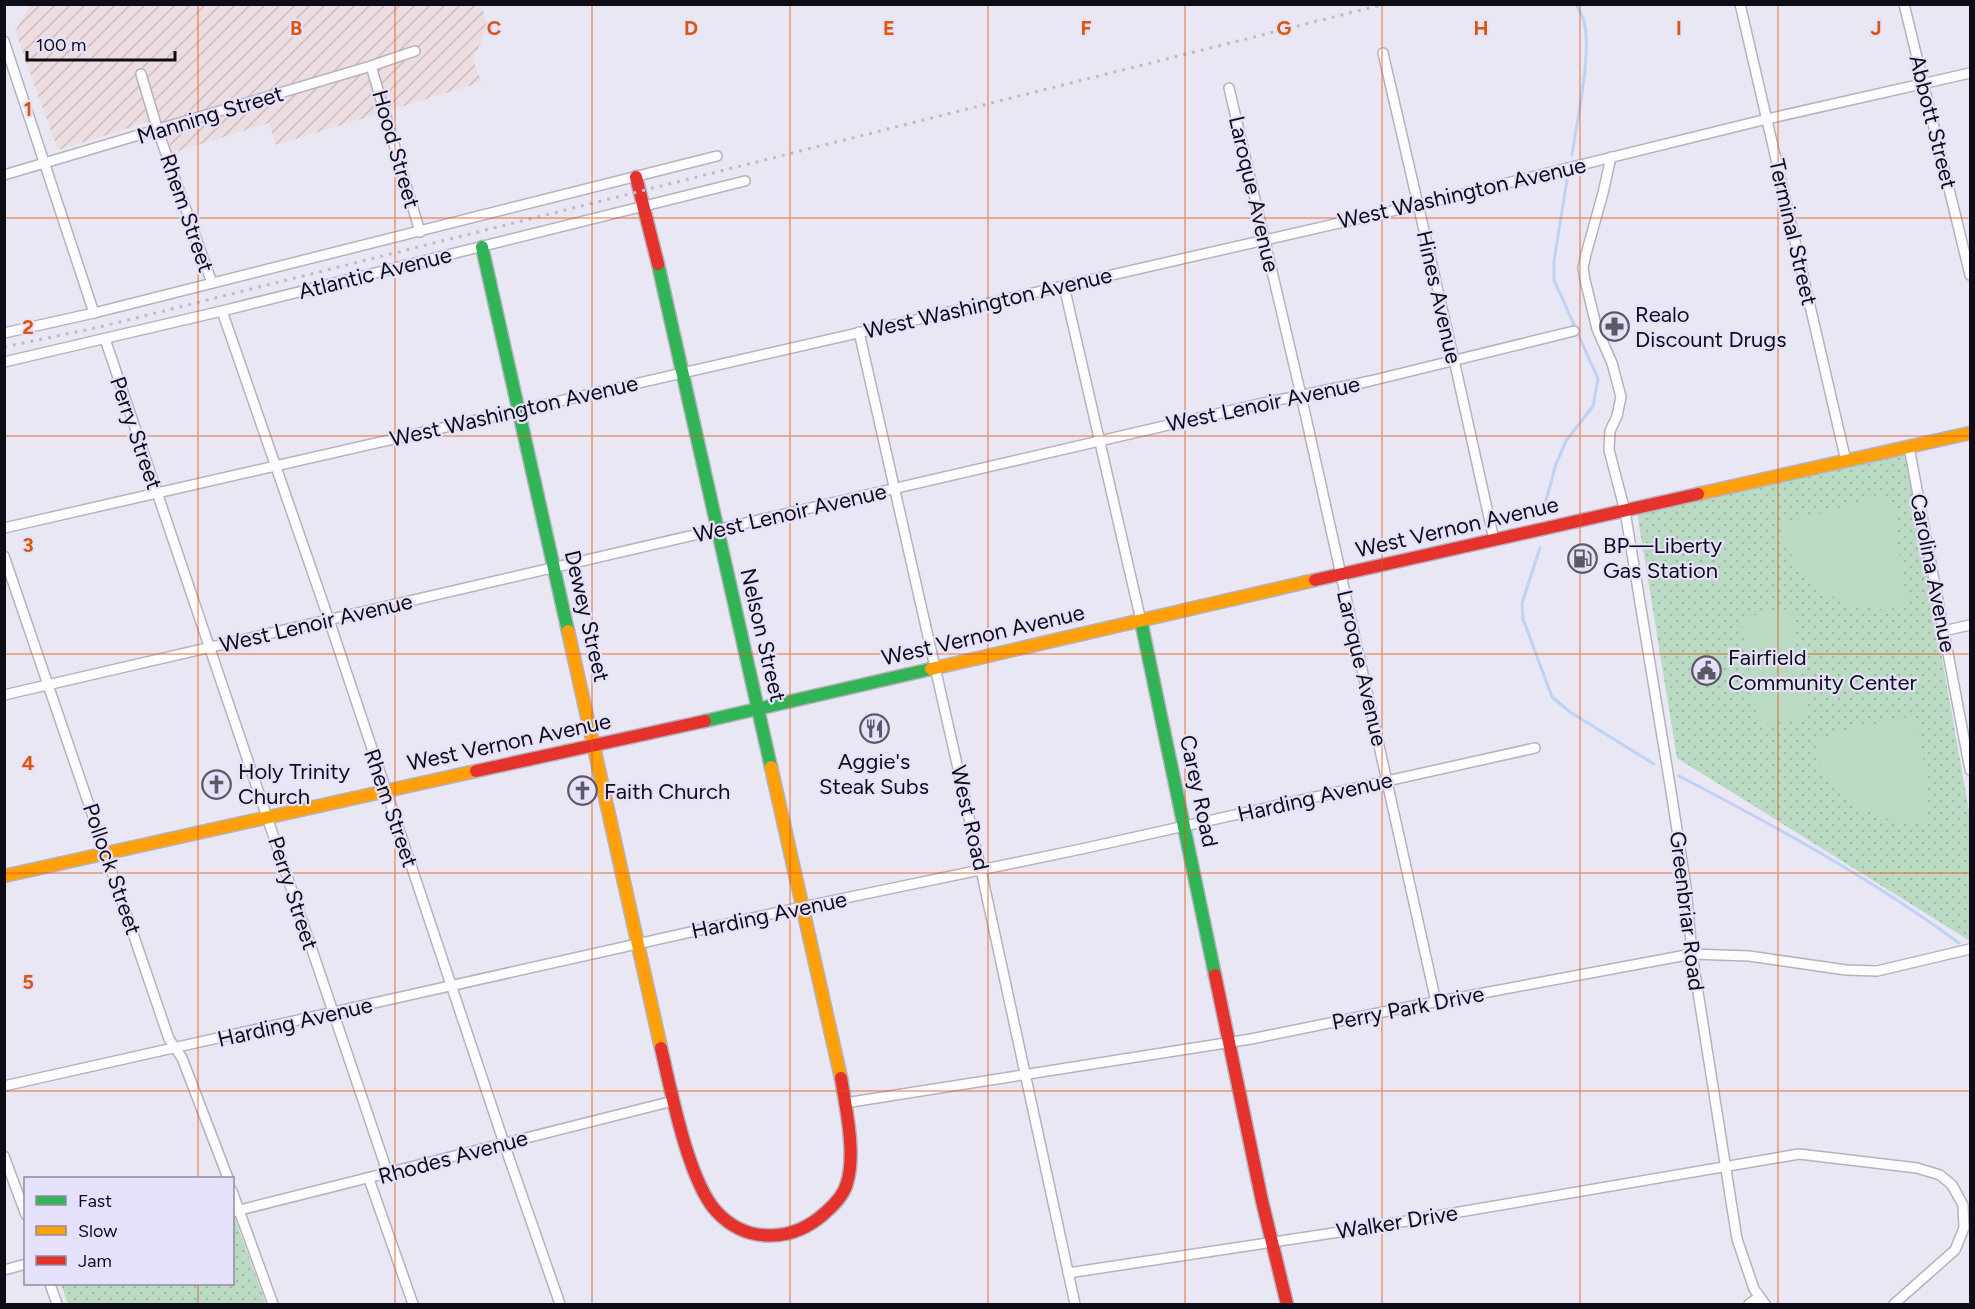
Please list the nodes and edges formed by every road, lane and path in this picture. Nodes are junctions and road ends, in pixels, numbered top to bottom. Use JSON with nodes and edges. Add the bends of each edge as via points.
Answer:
{"nodes":[{"id":1,"x":1740,"y":4,"type":"edge"},
{"id":2,"x":1904,"y":4,"type":"edge"},
{"id":3,"x":4,"y":41,"type":"edge"},
{"id":4,"x":415,"y":51,"type":"dead end"},
{"id":5,"x":1383,"y":53,"type":"dead end"},
{"id":6,"x":371,"y":66,"type":"junction"},
{"id":7,"x":1971,"y":73,"type":"edge"},
{"id":8,"x":141,"y":74,"type":"dead end"},
{"id":9,"x":1924,"y":84,"type":"junction"},
{"id":10,"x":1229,"y":88,"type":"dead end"},
{"id":11,"x":1767,"y":119,"type":"junction"},
{"id":12,"x":158,"y":131,"type":"junction"},
{"id":13,"x":717,"y":156,"type":"dead end"},
{"id":14,"x":1611,"y":157,"type":"junction"},
{"id":15,"x":45,"y":163,"type":"junction"},
{"id":16,"x":4,"y":176,"type":"edge"},
{"id":17,"x":636,"y":177,"type":"junction"},
{"id":18,"x":745,"y":181,"type":"dead end"},
{"id":19,"x":1418,"y":205,"type":"junction"},
{"id":20,"x":644,"y":206,"type":"junction"},
{"id":21,"x":420,"y":232,"type":"junction"},
{"id":22,"x":1966,"y":237,"type":"edge"},
{"id":23,"x":1264,"y":240,"type":"junction"},
{"id":24,"x":482,"y":247,"type":"junction"},
{"id":25,"x":1971,"y":275,"type":"edge"},
{"id":26,"x":212,"y":283,"type":"junction"},
{"id":27,"x":1064,"y":286,"type":"junction"},
{"id":28,"x":222,"y":312,"type":"junction"},
{"id":29,"x":94,"y":313,"type":"junction"},
{"id":30,"x":1575,"y":331,"type":"dead end"},
{"id":31,"x":859,"y":332,"type":"junction"},
{"id":32,"x":4,"y":333,"type":"edge"},
{"id":33,"x":105,"y":339,"type":"junction"},
{"id":34,"x":1455,"y":360,"type":"junction"},
{"id":35,"x":4,"y":362,"type":"edge"},
{"id":36,"x":682,"y":373,"type":"junction"},
{"id":37,"x":1301,"y":395,"type":"junction"},
{"id":38,"x":518,"y":410,"type":"junction"},
{"id":39,"x":1971,"y":433,"type":"edge"},
{"id":40,"x":1099,"y":441,"type":"junction"},
{"id":41,"x":1909,"y":447,"type":"junction"},
{"id":42,"x":1846,"y":461,"type":"junction"},
{"id":43,"x":274,"y":466,"type":"junction"},
{"id":44,"x":896,"y":488,"type":"junction"},
{"id":45,"x":157,"y":493,"type":"junction"},
{"id":46,"x":1625,"y":511,"type":"junction"},
{"id":47,"x":4,"y":528,"type":"edge"},
{"id":48,"x":718,"y":530,"type":"junction"},
{"id":49,"x":1494,"y":540,"type":"junction"},
{"id":50,"x":4,"y":556,"type":"edge"},
{"id":51,"x":554,"y":567,"type":"junction"},
{"id":52,"x":1341,"y":574,"type":"junction"},
{"id":53,"x":329,"y":620,"type":"junction"},
{"id":54,"x":1141,"y":621,"type":"junction"},
{"id":55,"x":1971,"y":625,"type":"edge"},
{"id":56,"x":1943,"y":631,"type":"junction"},
{"id":57,"x":210,"y":647,"type":"junction"},
{"id":58,"x":936,"y":668,"type":"junction"},
{"id":59,"x":48,"y":684,"type":"junction"},
{"id":60,"x":4,"y":695,"type":"edge"},
{"id":61,"x":758,"y":709,"type":"junction"},
{"id":62,"x":594,"y":745,"type":"junction"},
{"id":63,"x":1535,"y":748,"type":"dead end"},
{"id":64,"x":1971,"y":770,"type":"edge"},
{"id":65,"x":1387,"y":780,"type":"junction"},
{"id":66,"x":386,"y":791,"type":"junction"},
{"id":67,"x":267,"y":816,"type":"junction"},
{"id":68,"x":1185,"y":827,"type":"junction"},
{"id":69,"x":106,"y":852,"type":"junction"},
{"id":70,"x":981,"y":870,"type":"junction"},
{"id":71,"x":4,"y":876,"type":"edge"},
{"id":72,"x":802,"y":907,"type":"junction"},
{"id":73,"x":638,"y":944,"type":"junction"},
{"id":74,"x":1971,"y":949,"type":"edge"},
{"id":75,"x":1692,"y":954,"type":"junction"},
{"id":76,"x":451,"y":987,"type":"junction"},
{"id":77,"x":1436,"y":1002,"type":"junction"},
{"id":78,"x":333,"y":1013,"type":"junction"},
{"id":79,"x":1229,"y":1042,"type":"junction"},
{"id":80,"x":176,"y":1048,"type":"junction"},
{"id":81,"x":1026,"y":1075,"type":"junction"},
{"id":82,"x":4,"y":1086,"type":"edge"},
{"id":83,"x":673,"y":1101,"type":"junction"},
{"id":84,"x":845,"y":1103,"type":"junction"},
{"id":85,"x":504,"y":1143,"type":"junction"},
{"id":86,"x":4,"y":1156,"type":"edge"},
{"id":87,"x":1725,"y":1167,"type":"junction"},
{"id":88,"x":388,"y":1174,"type":"junction"},
{"id":89,"x":227,"y":1177,"type":"edge"},
{"id":90,"x":369,"y":1179,"type":"junction"},
{"id":91,"x":24,"y":1210,"type":"edge"},
{"id":92,"x":236,"y":1211,"type":"edge"},
{"id":93,"x":1274,"y":1242,"type":"junction"},
{"id":94,"x":24,"y":1265,"type":"edge"},
{"id":95,"x":4,"y":1270,"type":"edge"},
{"id":96,"x":1068,"y":1273,"type":"junction"},
{"id":97,"x":50,"y":1285,"type":"edge"},
{"id":98,"x":1762,"y":1301,"type":"edge"},
{"id":99,"x":57,"y":1305,"type":"edge"},
{"id":100,"x":273,"y":1305,"type":"edge"},
{"id":101,"x":413,"y":1305,"type":"edge"},
{"id":102,"x":560,"y":1305,"type":"edge"},
{"id":103,"x":1075,"y":1305,"type":"edge"},
{"id":104,"x":1287,"y":1305,"type":"edge"},
{"id":105,"x":1749,"y":1305,"type":"edge"},
{"id":106,"x":1894,"y":1305,"type":"edge"}],
"edges":[{"from":1,"to":11,"type":"street","name":"Terminal Street"},
{"from":2,"to":9,"type":"street","name":"Abbott Street"},
{"from":3,"to":15,"type":"street"},
{"from":4,"to":6,"type":"street","name":"Manning Street"},
{"from":5,"to":19,"type":"street","name":"Hines Avenue"},
{"from":6,"to":12,"type":"street","name":"Manning Street"},
{"from":6,"to":21,"type":"street","name":"Hood Street"},
{"from":7,"to":9,"type":"street","name":"West Washington Avenue"},
{"from":8,"to":12,"type":"street","name":"Rhem Street"},
{"from":9,"to":11,"type":"street","name":"West Washington Avenue"},
{"from":9,"to":22,"type":"street","name":"Abbott Street"},
{"from":10,"to":23,"type":"street","name":"Laroque Avenue"},
{"from":11,"to":14,"type":"street","name":"West Washington Avenue"},
{"from":11,"to":42,"type":"street","name":"Terminal Street"},
{"from":12,"to":15,"type":"street","name":"Manning Street"},
{"from":12,"to":26,"type":"street","name":"Rhem Street"},
{"from":13,"to":17,"type":"street","name":"Atlantic Avenue"},
{"from":14,"to":19,"type":"street","name":"West Washington Avenue"},
{"from":14,"to":46,"type":"street","name":"Greenbriar Road","via":[[1583,268],[1596,329],[1612,363],[1620,397],[1609,450]]},
{"from":15,"to":16,"type":"street","name":"Manning Street"},
{"from":15,"to":29,"type":"street"},
{"from":17,"to":20,"type":"street","name":"Nelson Street"},
{"from":17,"to":21,"type":"street","name":"Atlantic Avenue"},
{"from":18,"to":20,"type":"street","name":"Atlantic Avenue"},
{"from":19,"to":23,"type":"street","name":"West Washington Avenue"},
{"from":19,"to":34,"type":"street","name":"Hines Avenue"},
{"from":20,"to":24,"type":"street","name":"Atlantic Avenue"},
{"from":20,"to":36,"type":"street","name":"Nelson Street"},
{"from":21,"to":26,"type":"street","name":"Atlantic Avenue"},
{"from":22,"to":25,"type":"street","name":"Abbott Street"},
{"from":23,"to":27,"type":"street","name":"West Washington Avenue"},
{"from":23,"to":37,"type":"street","name":"Laroque Avenue"},
{"from":24,"to":28,"type":"street","name":"Atlantic Avenue"},
{"from":24,"to":38,"type":"street","name":"Dewey Street"},
{"from":26,"to":29,"type":"street","name":"Atlantic Avenue"},
{"from":27,"to":31,"type":"street","name":"West Washington Avenue"},
{"from":27,"to":40,"type":"street","name":"Carey Road"},
{"from":28,"to":33,"type":"street","name":"Atlantic Avenue"},
{"from":28,"to":43,"type":"street","name":"Rhem Street"},
{"from":29,"to":32,"type":"street","name":"Atlantic Avenue"},
{"from":30,"to":34,"type":"street","name":"West Lenoir Avenue"},
{"from":31,"to":36,"type":"street","name":"West Washington Avenue"},
{"from":31,"to":44,"type":"street","name":"West Road"},
{"from":33,"to":35,"type":"street","name":"Atlantic Avenue"},
{"from":33,"to":45,"type":"street","name":"Perry Street"},
{"from":34,"to":37,"type":"street","name":"West Lenoir Avenue"},
{"from":34,"to":49,"type":"street","name":"Hines Avenue"},
{"from":36,"to":38,"type":"street","name":"West Washington Avenue"},
{"from":36,"to":48,"type":"street","name":"Nelson Street"},
{"from":37,"to":40,"type":"street","name":"West Lenoir Avenue"},
{"from":37,"to":52,"type":"street","name":"Laroque Avenue"},
{"from":38,"to":43,"type":"street","name":"West Washington Avenue"},
{"from":38,"to":51,"type":"street","name":"Dewey Street"},
{"from":39,"to":41,"type":"street","name":"West Vernon Avenue"},
{"from":40,"to":44,"type":"street","name":"West Lenoir Avenue"},
{"from":40,"to":54,"type":"street","name":"Carey Road"},
{"from":41,"to":42,"type":"street","name":"West Vernon Avenue"},
{"from":41,"to":56,"type":"street","name":"Carolina Avenue"},
{"from":42,"to":46,"type":"street","name":"West Vernon Avenue"},
{"from":43,"to":45,"type":"street","name":"West Washington Avenue"},
{"from":43,"to":53,"type":"street","name":"Rhem Street"},
{"from":44,"to":48,"type":"street","name":"West Lenoir Avenue"},
{"from":44,"to":58,"type":"street","name":"West Road"},
{"from":45,"to":47,"type":"street","name":"West Washington Avenue"},
{"from":45,"to":57,"type":"street","name":"Perry Street"},
{"from":46,"to":49,"type":"street","name":"West Vernon Avenue"},
{"from":46,"to":75,"type":"street","name":"Greenbriar Road","via":[[1686,887]]},
{"from":48,"to":51,"type":"street","name":"West Lenoir Avenue"},
{"from":48,"to":61,"type":"street","name":"Nelson Street"},
{"from":49,"to":52,"type":"street","name":"West Vernon Avenue"},
{"from":50,"to":59,"type":"street","name":"Pollock Street"},
{"from":51,"to":53,"type":"street","name":"West Lenoir Avenue"},
{"from":51,"to":62,"type":"street","name":"Dewey Street"},
{"from":52,"to":54,"type":"street","name":"West Vernon Avenue"},
{"from":52,"to":65,"type":"street","name":"Laroque Avenue"},
{"from":53,"to":57,"type":"street","name":"West Lenoir Avenue"},
{"from":53,"to":66,"type":"street","name":"Rhem Street"},
{"from":54,"to":58,"type":"street","name":"West Vernon Avenue"},
{"from":54,"to":68,"type":"street","name":"Carey Road"},
{"from":55,"to":56,"type":"street"},
{"from":56,"to":64,"type":"street","name":"Carolina Avenue"},
{"from":57,"to":59,"type":"street","name":"West Lenoir Avenue"},
{"from":57,"to":67,"type":"street","name":"Perry Street"},
{"from":58,"to":61,"type":"street","name":"West Vernon Avenue"},
{"from":58,"to":70,"type":"street","name":"West Road"},
{"from":59,"to":60,"type":"street","name":"West Lenoir Avenue"},
{"from":59,"to":69,"type":"street","name":"Pollock Street"},
{"from":61,"to":62,"type":"street","name":"West Vernon Avenue"},
{"from":61,"to":72,"type":"street","name":"Nelson Street"},
{"from":62,"to":66,"type":"street","name":"West Vernon Avenue"},
{"from":62,"to":73,"type":"street","name":"Dewey Street"},
{"from":63,"to":65,"type":"street","name":"Harding Avenue"},
{"from":65,"to":68,"type":"street","name":"Harding Avenue"},
{"from":65,"to":77,"type":"street","name":"Laroque Avenue"},
{"from":66,"to":67,"type":"street","name":"West Vernon Avenue"},
{"from":66,"to":76,"type":"street","name":"Rhem Street"},
{"from":67,"to":69,"type":"street","name":"West Vernon Avenue"},
{"from":67,"to":78,"type":"street","name":"Perry Street"},
{"from":68,"to":70,"type":"street","name":"Harding Avenue"},
{"from":68,"to":79,"type":"street","name":"Carey Road"},
{"from":69,"to":71,"type":"street","name":"West Vernon Avenue"},
{"from":69,"to":80,"type":"street","name":"Pollock Street","via":[[169,1039]]},
{"from":70,"to":72,"type":"street","name":"Harding Avenue"},
{"from":70,"to":81,"type":"street","name":"West Road"},
{"from":72,"to":73,"type":"street","name":"Harding Avenue"},
{"from":72,"to":84,"type":"street","name":"Nelson Street"},
{"from":73,"to":76,"type":"street","name":"Harding Avenue"},
{"from":73,"to":83,"type":"street","name":"Dewey Street"},
{"from":74,"to":75,"type":"street","name":"Perry Park Drive","via":[[1877,971],[1749,956]]},
{"from":75,"to":77,"type":"street","name":"Perry Park Drive"},
{"from":75,"to":87,"type":"street","name":"Greenbriar Road"},
{"from":76,"to":78,"type":"street","name":"Harding Avenue"},
{"from":76,"to":85,"type":"street","name":"Rhem Street"},
{"from":77,"to":79,"type":"street","name":"Perry Park Drive"},
{"from":78,"to":80,"type":"street","name":"Harding Avenue"},
{"from":78,"to":88,"type":"street","name":"Perry Street"},
{"from":79,"to":81,"type":"street","name":"Perry Park Drive"},
{"from":79,"to":93,"type":"street","name":"Carey Road"},
{"from":80,"to":82,"type":"street","name":"Harding Avenue"},
{"from":80,"to":89,"type":"street","name":"Pollock Street"},
{"from":81,"to":84,"type":"street","name":"Perry Park Drive"},
{"from":81,"to":96,"type":"street","name":"West Road"},
{"from":83,"to":84,"type":"street","name":"Nelson Street","via":[[710,1204],[741,1230],[777,1238],[823,1217],[846,1188],[850,1161]]},
{"from":83,"to":85,"type":"street","name":"Rhodes Avenue"},
{"from":85,"to":88,"type":"street","name":"Rhodes Avenue"},
{"from":85,"to":102,"type":"street","name":"Rhem Street"},
{"from":86,"to":91,"type":"street"},
{"from":87,"to":93,"type":"street","name":"Walker Drive"},
{"from":87,"to":98,"type":"street","name":"Greenbriar Road","via":[[1739,1248]]},
{"from":87,"to":106,"type":"street","name":"Walker Drive","via":[[1799,1154],[1917,1168],[1946,1179],[1963,1205],[1962,1236],[1954,1250]]},
{"from":88,"to":90,"type":"street","name":"Rhodes Avenue"},
{"from":90,"to":92,"type":"street","name":"Rhodes Avenue"},
{"from":90,"to":101,"type":"street"},
{"from":92,"to":100,"type":"street"},
{"from":93,"to":96,"type":"street","name":"Walker Drive"},
{"from":93,"to":104,"type":"street","name":"Carey Road"},
{"from":94,"to":95,"type":"street"},
{"from":96,"to":103,"type":"street","name":"West Road"},
{"from":97,"to":99,"type":"street"},
{"from":98,"to":105,"type":"street"}]}
